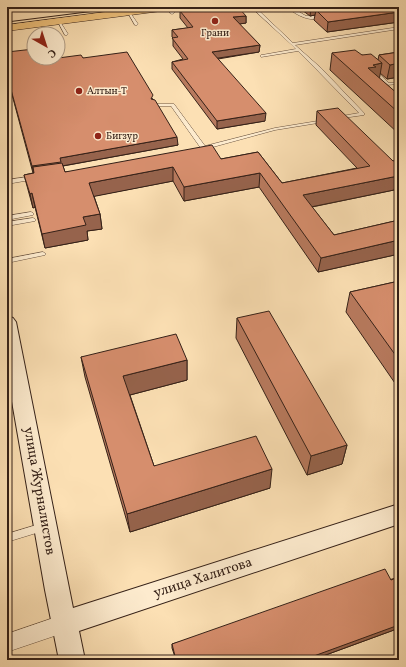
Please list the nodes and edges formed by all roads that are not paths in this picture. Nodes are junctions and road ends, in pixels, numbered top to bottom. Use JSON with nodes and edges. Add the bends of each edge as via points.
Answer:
{"nodes":[{"id":1,"x":173,"y":7,"type":"edge"},
{"id":2,"x":253,"y":7,"type":"edge"},
{"id":3,"x":289,"y":7,"type":"edge"},
{"id":4,"x":170,"y":10,"type":"edge"},
{"id":5,"x":128,"y":12,"type":"junction"},
{"id":6,"x":332,"y":15,"type":"edge"},
{"id":7,"x":58,"y":21,"type":"junction"},
{"id":8,"x":136,"y":24,"type":"dead end"},
{"id":9,"x":61,"y":26,"type":"edge"},
{"id":10,"x":7,"y":28,"type":"edge"},
{"id":11,"x":399,"y":28,"type":"edge"},
{"id":12,"x":292,"y":44,"type":"junction"},
{"id":13,"x":299,"y":50,"type":"junction"},
{"id":14,"x":262,"y":56,"type":"dead end"},
{"id":15,"x":368,"y":67,"type":"edge"},
{"id":16,"x":327,"y":68,"type":"dead end"},
{"id":17,"x":319,"y":69,"type":"junction"},
{"id":18,"x":399,"y":83,"type":"edge"},
{"id":19,"x":155,"y":106,"type":"edge"},
{"id":20,"x":203,"y":147,"type":"junction"},
{"id":21,"x":196,"y":152,"type":"edge"},
{"id":22,"x":38,"y":177,"type":"edge"},
{"id":23,"x":7,"y":182,"type":"edge"},
{"id":24,"x":7,"y":218,"type":"edge"},
{"id":25,"x":7,"y":224,"type":"edge"},
{"id":26,"x":43,"y":254,"type":"dead end"},
{"id":27,"x":7,"y":261,"type":"edge"},
{"id":28,"x":7,"y":322,"type":"edge"},
{"id":29,"x":12,"y":376,"type":"edge"},
{"id":30,"x":399,"y":514,"type":"edge"},
{"id":31,"x":45,"y":527,"type":"junction"},
{"id":32,"x":7,"y":538,"type":"edge"},
{"id":33,"x":65,"y":623,"type":"junction"},
{"id":34,"x":7,"y":643,"type":"edge"},
{"id":35,"x":72,"y":660,"type":"edge"}],
"edges":[{"from":1,"to":4,"type":"lane"},
{"from":2,"to":12,"type":"lane"},
{"from":3,"to":6,"type":"lane","via":[[308,19]]},
{"from":4,"to":5,"type":"main road"},
{"from":5,"to":7,"type":"main road"},
{"from":5,"to":8,"type":"lane"},
{"from":7,"to":9,"type":"lane"},
{"from":7,"to":10,"type":"main road"},
{"from":11,"to":12,"type":"lane"},
{"from":12,"to":13,"type":"lane"},
{"from":13,"to":14,"type":"lane"},
{"from":13,"to":17,"type":"lane"},
{"from":15,"to":18,"type":"lane","via":[[388,84]]},
{"from":16,"to":17,"type":"lane"},
{"from":17,"to":20,"type":"lane","via":[[362,114],[275,129]]},
{"from":19,"to":20,"type":"lane","via":[[172,105]]},
{"from":20,"to":21,"type":"lane"},
{"from":22,"to":23,"type":"lane"},
{"from":24,"to":25,"type":"lane","via":[[32,217]]},
{"from":26,"to":27,"type":"lane"},
{"from":28,"to":29,"type":"street","name":"улица Журналистов"},
{"from":29,"to":31,"type":"street","name":"улица Журналистов"},
{"from":30,"to":33,"type":"street","name":"улица Халитова"},
{"from":31,"to":32,"type":"lane"},
{"from":31,"to":33,"type":"street","name":"улица Журналистов"},
{"from":33,"to":34,"type":"street","name":"улица Халитова"},
{"from":33,"to":35,"type":"street","name":"улица Журналистов"}]}
